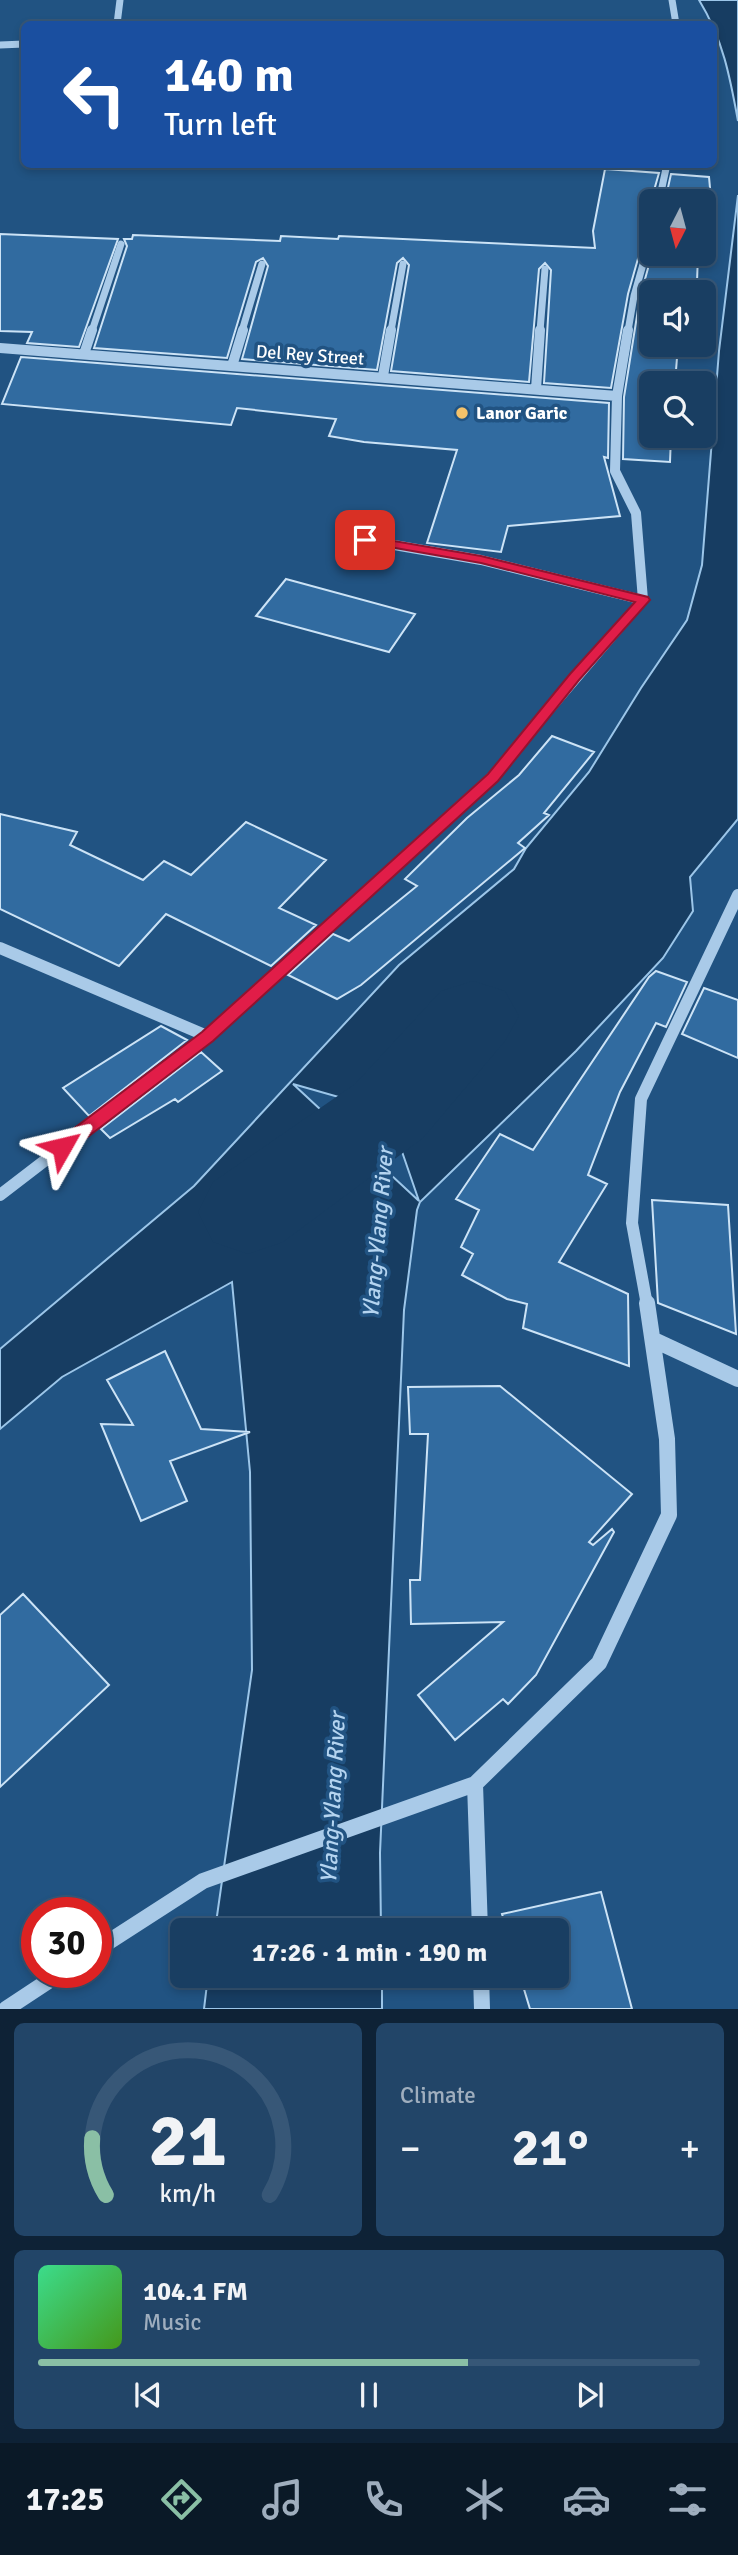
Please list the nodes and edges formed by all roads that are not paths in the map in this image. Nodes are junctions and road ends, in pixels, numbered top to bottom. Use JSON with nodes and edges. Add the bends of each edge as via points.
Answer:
{"nodes":[{"id":1,"x":120,"y":0,"type":"edge"},
{"id":2,"x":672,"y":0,"type":"edge"},
{"id":3,"x":117,"y":21,"type":"edge"},
{"id":4,"x":676,"y":21,"type":"edge"},
{"id":5,"x":21,"y":44,"type":"edge"},
{"id":6,"x":0,"y":45,"type":"edge"},
{"id":7,"x":666,"y":168,"type":"edge"},
{"id":8,"x":662,"y":189,"type":"edge"},
{"id":9,"x":121,"y":244,"type":"dead end"},
{"id":10,"x":262,"y":264,"type":"dead end"},
{"id":11,"x":403,"y":264,"type":"dead end"},
{"id":12,"x":642,"y":266,"type":"edge"},
{"id":13,"x":545,"y":269,"type":"dead end"},
{"id":14,"x":0,"y":348,"type":"edge"},
{"id":15,"x":84,"y":354,"type":"junction"},
{"id":16,"x":232,"y":366,"type":"junction"},
{"id":17,"x":383,"y":376,"type":"junction"},
{"id":18,"x":536,"y":389,"type":"junction"},
{"id":19,"x":617,"y":396,"type":"junction"},
{"id":20,"x":365,"y":540,"type":"dead end"},
{"id":21,"x":643,"y":600,"type":"junction"},
{"id":22,"x":738,"y":895,"type":"edge"},
{"id":23,"x":0,"y":947,"type":"edge"},
{"id":24,"x":207,"y":1036,"type":"junction"},
{"id":25,"x":0,"y":1195,"type":"edge"},
{"id":26,"x":654,"y":1340,"type":"junction"},
{"id":27,"x":738,"y":1379,"type":"edge"},
{"id":28,"x":475,"y":1784,"type":"junction"},
{"id":29,"x":414,"y":1804,"type":"joint"},
{"id":30,"x":203,"y":1881,"type":"joint"},
{"id":31,"x":480,"y":1918,"type":"edge"},
{"id":32,"x":112,"y":1940,"type":"edge"},
{"id":33,"x":38,"y":1988,"type":"edge"},
{"id":34,"x":481,"y":1988,"type":"edge"},
{"id":35,"x":6,"y":2009,"type":"edge"},
{"id":36,"x":482,"y":2009,"type":"edge"}],
"edges":[{"from":1,"to":3,"type":"street"},
{"from":2,"to":4,"type":"street"},
{"from":5,"to":6,"type":"street"},
{"from":7,"to":8,"type":"street"},
{"from":9,"to":15,"type":"street"},
{"from":10,"to":16,"type":"street"},
{"from":11,"to":17,"type":"street"},
{"from":12,"to":19,"type":"street"},
{"from":13,"to":18,"type":"street"},
{"from":14,"to":15,"type":"street","name":"Del Rey Street"},
{"from":15,"to":16,"type":"street","name":"Del Rey Street"},
{"from":16,"to":17,"type":"street","name":"Del Rey Street"},
{"from":17,"to":18,"type":"street","name":"Del Rey Street"},
{"from":18,"to":19,"type":"street","name":"Del Rey Street"},
{"from":19,"to":21,"type":"street","via":[[615,471],[636,513]]},
{"from":20,"to":21,"type":"street","via":[[481,559]]},
{"from":21,"to":24,"type":"street","via":[[493,777]]},
{"from":22,"to":26,"type":"street","via":[[641,1099],[632,1223]]},
{"from":23,"to":24,"type":"street"},
{"from":24,"to":25,"type":"street"},
{"from":26,"to":27,"type":"street"},
{"from":26,"to":28,"type":"street","via":[[667,1439],[669,1515],[599,1663]]},
{"from":28,"to":29,"type":"street"},
{"from":28,"to":31,"type":"street"},
{"from":29,"to":30,"type":"street"},
{"from":30,"to":32,"type":"street"},
{"from":33,"to":35,"type":"street"},
{"from":34,"to":36,"type":"street"}]}
